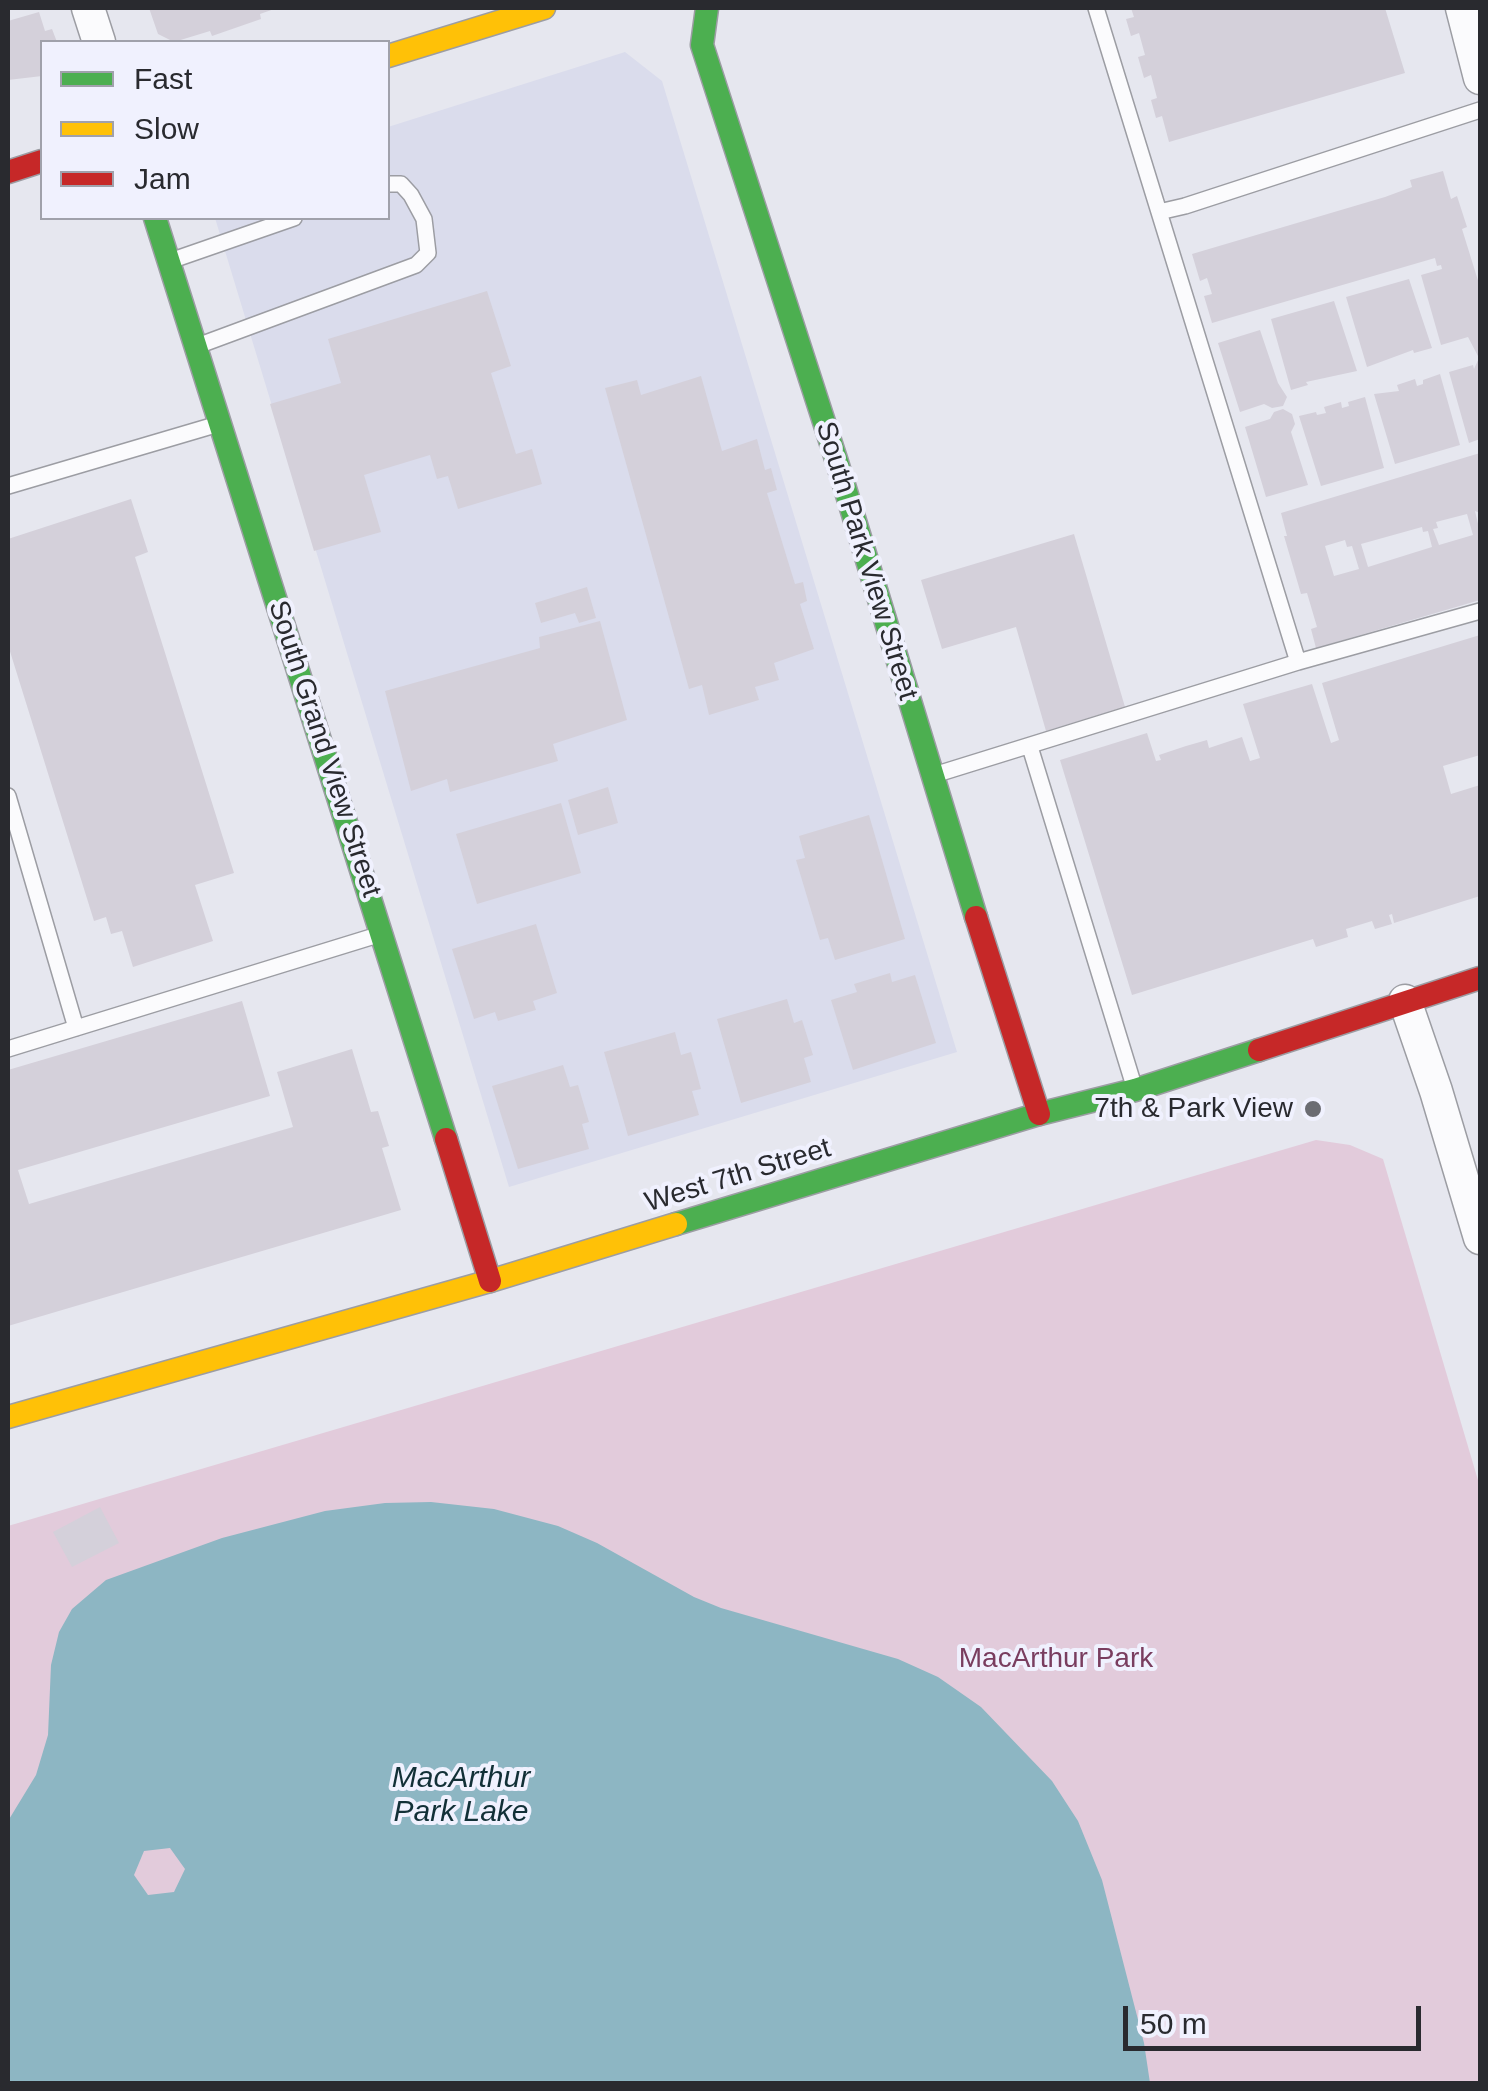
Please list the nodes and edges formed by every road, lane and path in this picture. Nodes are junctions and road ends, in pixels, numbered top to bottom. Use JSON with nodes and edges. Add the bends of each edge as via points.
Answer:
{"nodes":[{"id":1,"x":88,"y":8,"type":"edge"},
{"id":2,"x":544,"y":8,"type":"edge"},
{"id":3,"x":707,"y":8,"type":"edge"},
{"id":4,"x":1096,"y":8,"type":"edge"},
{"id":5,"x":1462,"y":8,"type":"edge"},
{"id":6,"x":98,"y":40,"type":"edge"},
{"id":7,"x":390,"y":55,"type":"edge"},
{"id":8,"x":1480,"y":78,"type":"edge"},
{"id":9,"x":1480,"y":110,"type":"edge"},
{"id":10,"x":40,"y":163,"type":"edge"},
{"id":11,"x":8,"y":172,"type":"edge"},
{"id":12,"x":390,"y":184,"type":"edge"},
{"id":13,"x":1159,"y":212,"type":"junction"},
{"id":14,"x":156,"y":220,"type":"edge"},
{"id":15,"x":288,"y":220,"type":"edge"},
{"id":16,"x":169,"y":262,"type":"junction"},
{"id":17,"x":196,"y":346,"type":"junction"},
{"id":18,"x":220,"y":424,"type":"junction"},
{"id":19,"x":8,"y":486,"type":"edge"},
{"id":20,"x":1480,"y":611,"type":"edge"},
{"id":21,"x":1298,"y":662,"type":"junction"},
{"id":22,"x":1030,"y":746,"type":"junction"},
{"id":23,"x":931,"y":776,"type":"junction"},
{"id":24,"x":8,"y":796,"type":"edge"},
{"id":25,"x":384,"y":934,"type":"junction"},
{"id":26,"x":1480,"y":978,"type":"edge"},
{"id":27,"x":1405,"y":1001,"type":"junction"},
{"id":28,"x":76,"y":1028,"type":"junction"},
{"id":29,"x":8,"y":1048,"type":"edge"},
{"id":30,"x":1135,"y":1090,"type":"junction"},
{"id":31,"x":1039,"y":1114,"type":"junction"},
{"id":32,"x":1480,"y":1238,"type":"edge"},
{"id":33,"x":490,"y":1281,"type":"junction"},
{"id":34,"x":8,"y":1417,"type":"edge"}],
"edges":[{"from":1,"to":6,"type":"street"},
{"from":2,"to":7,"type":"street"},
{"from":3,"to":23,"type":"street","name":"South Park View Street","via":[[702,45],[838,462]]},
{"from":4,"to":13,"type":"lane"},
{"from":5,"to":8,"type":"street"},
{"from":9,"to":13,"type":"lane"},
{"from":10,"to":11,"type":"street"},
{"from":12,"to":17,"type":"lane","via":[[401,184],[424,220],[428,252],[416,266]]},
{"from":13,"to":21,"type":"lane"},
{"from":14,"to":16,"type":"street","name":"South Grand View Street"},
{"from":15,"to":16,"type":"lane"},
{"from":16,"to":17,"type":"street","name":"South Grand View Street"},
{"from":17,"to":18,"type":"street","name":"South Grand View Street"},
{"from":18,"to":19,"type":"lane"},
{"from":18,"to":25,"type":"street","name":"South Grand View Street"},
{"from":20,"to":21,"type":"lane"},
{"from":21,"to":22,"type":"lane"},
{"from":22,"to":23,"type":"lane"},
{"from":22,"to":30,"type":"lane"},
{"from":23,"to":31,"type":"street","name":"South Park View Street"},
{"from":24,"to":28,"type":"lane"},
{"from":25,"to":28,"type":"lane"},
{"from":25,"to":33,"type":"street","name":"South Grand View Street"},
{"from":26,"to":27,"type":"street","name":"West 7th Street"},
{"from":27,"to":30,"type":"street","name":"West 7th Street"},
{"from":27,"to":32,"type":"street"},
{"from":28,"to":29,"type":"lane"},
{"from":30,"to":31,"type":"street","name":"West 7th Street"},
{"from":31,"to":33,"type":"street","name":"West 7th Street"},
{"from":33,"to":34,"type":"street","name":"West 7th Street"}]}
